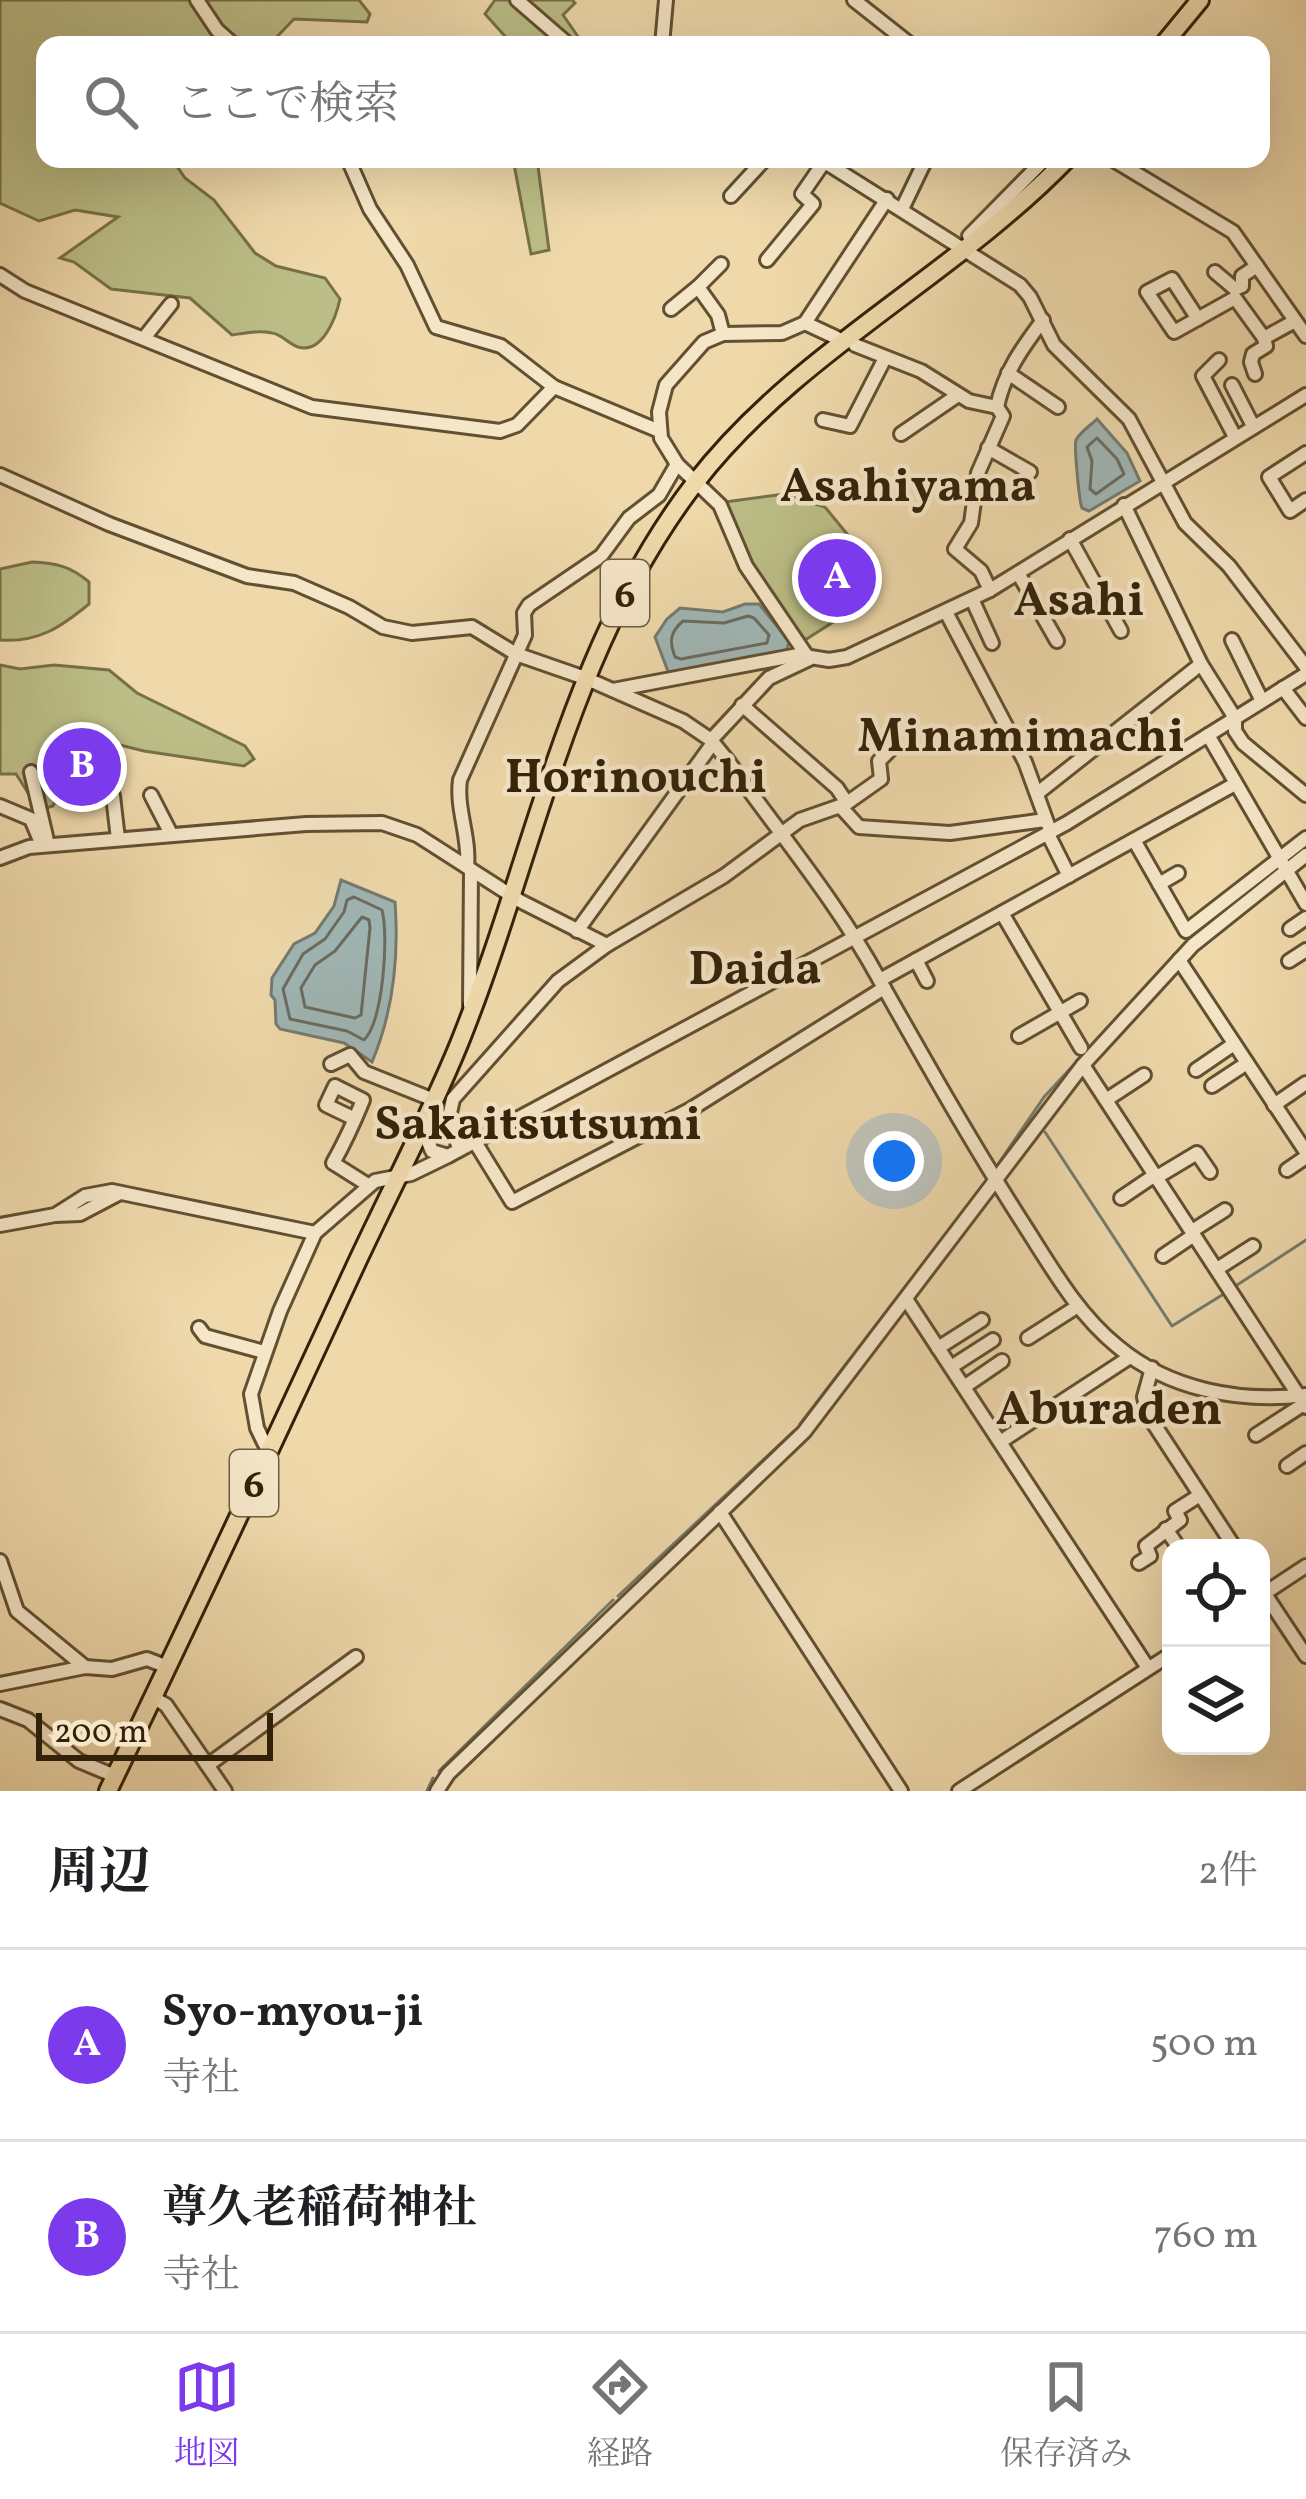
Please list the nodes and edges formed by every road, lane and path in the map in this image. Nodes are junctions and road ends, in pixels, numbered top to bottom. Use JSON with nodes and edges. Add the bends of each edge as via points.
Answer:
{"nodes":[{"id":1,"x":196,"y":0,"type":"edge"},
{"id":2,"x":517,"y":0,"type":"edge"},
{"id":3,"x":666,"y":0,"type":"edge"},
{"id":4,"x":854,"y":0,"type":"edge"},
{"id":5,"x":1200,"y":0,"type":"edge"},
{"id":6,"x":224,"y":36,"type":"edge"},
{"id":7,"x":559,"y":36,"type":"edge"},
{"id":8,"x":663,"y":36,"type":"edge"},
{"id":9,"x":899,"y":36,"type":"edge"},
{"id":10,"x":1170,"y":36,"type":"edge"},
{"id":11,"x":352,"y":168,"type":"edge"},
{"id":12,"x":757,"y":168,"type":"edge"},
{"id":13,"x":817,"y":168,"type":"edge"},
{"id":14,"x":835,"y":168,"type":"edge"},
{"id":15,"x":922,"y":168,"type":"edge"},
{"id":16,"x":1037,"y":168,"type":"edge"},
{"id":17,"x":1056,"y":168,"type":"edge"},
{"id":18,"x":1128,"y":168,"type":"edge"},
{"id":19,"x":731,"y":196,"type":"dead end"},
{"id":20,"x":887,"y":200,"type":"junction"},
{"id":21,"x":902,"y":209,"type":"junction"},
{"id":22,"x":963,"y":248,"type":"junction"},
{"id":23,"x":767,"y":260,"type":"dead end"},
{"id":24,"x":721,"y":264,"type":"dead end"},
{"id":25,"x":1257,"y":266,"type":"junction"},
{"id":26,"x":1215,"y":272,"type":"dead end"},
{"id":27,"x":0,"y":275,"type":"edge"},
{"id":28,"x":698,"y":287,"type":"junction"},
{"id":29,"x":171,"y":304,"type":"dead end"},
{"id":30,"x":671,"y":309,"type":"dead end"},
{"id":31,"x":1198,"y":319,"type":"junction"},
{"id":32,"x":1043,"y":320,"type":"junction"},
{"id":33,"x":1295,"y":321,"type":"junction"},
{"id":34,"x":805,"y":322,"type":"junction"},
{"id":35,"x":723,"y":334,"type":"junction"},
{"id":36,"x":1306,"y":336,"type":"edge"},
{"id":37,"x":144,"y":338,"type":"junction"},
{"id":38,"x":837,"y":338,"type":"dead end"},
{"id":39,"x":1264,"y":338,"type":"junction"},
{"id":40,"x":855,"y":345,"type":"dead end"},
{"id":41,"x":885,"y":358,"type":"junction"},
{"id":42,"x":1220,"y":360,"type":"dead end"},
{"id":43,"x":1008,"y":373,"type":"junction"},
{"id":44,"x":1255,"y":374,"type":"dead end"},
{"id":45,"x":1232,"y":385,"type":"dead end"},
{"id":46,"x":554,"y":387,"type":"junction"},
{"id":47,"x":958,"y":395,"type":"junction"},
{"id":48,"x":1306,"y":395,"type":"edge"},
{"id":49,"x":997,"y":407,"type":"junction"},
{"id":50,"x":1058,"y":407,"type":"dead end"},
{"id":51,"x":823,"y":420,"type":"dead end"},
{"id":52,"x":1253,"y":426,"type":"junction"},
{"id":53,"x":657,"y":430,"type":"junction"},
{"id":54,"x":901,"y":434,"type":"dead end"},
{"id":55,"x":1235,"y":437,"type":"junction"},
{"id":56,"x":988,"y":448,"type":"junction"},
{"id":57,"x":1306,"y":453,"type":"edge"},
{"id":58,"x":676,"y":464,"type":"junction"},
{"id":59,"x":1030,"y":472,"type":"dead end"},
{"id":60,"x":0,"y":475,"type":"edge"},
{"id":61,"x":1163,"y":480,"type":"junction"},
{"id":62,"x":696,"y":482,"type":"junction"},
{"id":63,"x":1306,"y":500,"type":"edge"},
{"id":64,"x":1124,"y":506,"type":"junction"},
{"id":65,"x":1070,"y":539,"type":"junction"},
{"id":66,"x":1018,"y":572,"type":"junction"},
{"id":67,"x":990,"y":590,"type":"junction"},
{"id":68,"x":972,"y":599,"type":"junction"},
{"id":69,"x":946,"y":611,"type":"junction"},
{"id":70,"x":1121,"y":631,"type":"dead end"},
{"id":71,"x":1057,"y":640,"type":"dead end"},
{"id":72,"x":1232,"y":640,"type":"dead end"},
{"id":73,"x":992,"y":643,"type":"dead end"},
{"id":74,"x":516,"y":654,"type":"junction"},
{"id":75,"x":808,"y":659,"type":"junction"},
{"id":76,"x":1201,"y":664,"type":"junction"},
{"id":77,"x":1306,"y":670,"type":"edge"},
{"id":78,"x":585,"y":678,"type":"junction"},
{"id":79,"x":1283,"y":688,"type":"junction"},
{"id":80,"x":612,"y":690,"type":"junction"},
{"id":81,"x":1262,"y":701,"type":"junction"},
{"id":82,"x":742,"y":705,"type":"junction"},
{"id":83,"x":1234,"y":718,"type":"junction"},
{"id":84,"x":1306,"y":718,"type":"edge"},
{"id":85,"x":1208,"y":735,"type":"junction"},
{"id":86,"x":712,"y":742,"type":"junction"},
{"id":87,"x":893,"y":747,"type":"dead end"},
{"id":88,"x":31,"y":772,"type":"dead end"},
{"id":89,"x":1235,"y":784,"type":"junction"},
{"id":90,"x":1039,"y":792,"type":"junction"},
{"id":91,"x":152,"y":795,"type":"dead end"},
{"id":92,"x":1306,"y":795,"type":"edge"},
{"id":93,"x":113,"y":796,"type":"dead end"},
{"id":94,"x":843,"y":804,"type":"junction"},
{"id":95,"x":0,"y":806,"type":"edge"},
{"id":96,"x":1048,"y":828,"type":"junction"},
{"id":97,"x":171,"y":834,"type":"junction"},
{"id":98,"x":779,"y":834,"type":"junction"},
{"id":99,"x":1306,"y":838,"type":"edge"},
{"id":100,"x":118,"y":839,"type":"junction"},
{"id":101,"x":1134,"y":840,"type":"junction"},
{"id":102,"x":44,"y":845,"type":"junction"},
{"id":103,"x":1306,"y":855,"type":"edge"},
{"id":104,"x":0,"y":858,"type":"edge"},
{"id":105,"x":1282,"y":866,"type":"junction"},
{"id":106,"x":469,"y":868,"type":"junction"},
{"id":107,"x":1178,"y":873,"type":"dead end"},
{"id":108,"x":1069,"y":876,"type":"junction"},
{"id":109,"x":1159,"y":884,"type":"junction"},
{"id":110,"x":510,"y":895,"type":"junction"},
{"id":111,"x":1306,"y":904,"type":"edge"},
{"id":112,"x":1002,"y":913,"type":"junction"},
{"id":113,"x":1306,"y":918,"type":"edge"},
{"id":114,"x":1290,"y":929,"type":"dead end"},
{"id":115,"x":577,"y":931,"type":"junction"},
{"id":116,"x":855,"y":937,"type":"junction"},
{"id":117,"x":607,"y":945,"type":"junction"},
{"id":118,"x":1306,"y":950,"type":"edge"},
{"id":119,"x":916,"y":960,"type":"junction"},
{"id":120,"x":1179,"y":960,"type":"junction"},
{"id":121,"x":1289,"y":961,"type":"dead end"},
{"id":122,"x":927,"y":981,"type":"dead end"},
{"id":123,"x":882,"y":984,"type":"junction"},
{"id":124,"x":1080,"y":1001,"type":"dead end"},
{"id":125,"x":470,"y":1012,"type":"junction"},
{"id":126,"x":1060,"y":1012,"type":"junction"},
{"id":127,"x":1019,"y":1036,"type":"dead end"},
{"id":128,"x":1234,"y":1044,"type":"junction"},
{"id":129,"x":1081,"y":1048,"type":"dead end"},
{"id":130,"x":1247,"y":1063,"type":"junction"},
{"id":131,"x":331,"y":1064,"type":"dead end"},
{"id":132,"x":1083,"y":1065,"type":"junction"},
{"id":133,"x":1196,"y":1070,"type":"dead end"},
{"id":134,"x":1144,"y":1076,"type":"dead end"},
{"id":135,"x":1306,"y":1083,"type":"edge"},
{"id":136,"x":1212,"y":1086,"type":"dead end"},
{"id":137,"x":434,"y":1100,"type":"junction"},
{"id":138,"x":1106,"y":1100,"type":"junction"},
{"id":139,"x":1274,"y":1105,"type":"junction"},
{"id":140,"x":355,"y":1119,"type":"dead end"},
{"id":141,"x":422,"y":1127,"type":"junction"},
{"id":142,"x":475,"y":1142,"type":"junction"},
{"id":143,"x":1304,"y":1147,"type":"edge"},
{"id":144,"x":453,"y":1153,"type":"junction"},
{"id":145,"x":1287,"y":1170,"type":"dead end"},
{"id":146,"x":1210,"y":1172,"type":"dead end"},
{"id":147,"x":400,"y":1175,"type":"junction"},
{"id":148,"x":1156,"y":1176,"type":"junction"},
{"id":149,"x":996,"y":1182,"type":"junction"},
{"id":150,"x":368,"y":1185,"type":"junction"},
{"id":151,"x":1121,"y":1198,"type":"dead end"},
{"id":152,"x":1225,"y":1210,"type":"dead end"},
{"id":153,"x":1180,"y":1214,"type":"junction"},
{"id":154,"x":1165,"y":1224,"type":"dead end"},
{"id":155,"x":0,"y":1225,"type":"edge"},
{"id":156,"x":315,"y":1232,"type":"junction"},
{"id":157,"x":1193,"y":1233,"type":"junction"},
{"id":158,"x":1253,"y":1246,"type":"dead end"},
{"id":159,"x":1162,"y":1256,"type":"dead end"},
{"id":160,"x":1216,"y":1269,"type":"junction"},
{"id":161,"x":907,"y":1299,"type":"junction"},
{"id":162,"x":1074,"y":1300,"type":"junction"},
{"id":163,"x":982,"y":1320,"type":"dead end"},
{"id":164,"x":199,"y":1328,"type":"dead end"},
{"id":165,"x":1028,"y":1338,"type":"dead end"},
{"id":166,"x":993,"y":1340,"type":"dead end"},
{"id":167,"x":938,"y":1348,"type":"junction"},
{"id":168,"x":264,"y":1352,"type":"junction"},
{"id":169,"x":1130,"y":1357,"type":"junction"},
{"id":170,"x":1002,"y":1361,"type":"dead end"},
{"id":171,"x":951,"y":1367,"type":"junction"},
{"id":172,"x":1152,"y":1368,"type":"junction"},
{"id":173,"x":964,"y":1387,"type":"junction"},
{"id":174,"x":1304,"y":1400,"type":"edge"},
{"id":175,"x":1256,"y":1435,"type":"dead end"},
{"id":176,"x":1000,"y":1442,"type":"junction"},
{"id":177,"x":1306,"y":1453,"type":"edge"},
{"id":178,"x":269,"y":1454,"type":"junction"},
{"id":179,"x":1287,"y":1466,"type":"dead end"},
{"id":180,"x":1200,"y":1495,"type":"junction"},
{"id":181,"x":720,"y":1512,"type":"junction"},
{"id":182,"x":1166,"y":1529,"type":"junction"},
{"id":183,"x":1173,"y":1539,"type":"edge"},
{"id":184,"x":1229,"y":1539,"type":"edge"},
{"id":185,"x":0,"y":1561,"type":"edge"},
{"id":186,"x":1138,"y":1563,"type":"dead end"},
{"id":187,"x":1306,"y":1566,"type":"edge"},
{"id":188,"x":1270,"y":1587,"type":"edge"},
{"id":189,"x":1270,"y":1604,"type":"edge"},
{"id":190,"x":1306,"y":1656,"type":"edge"},
{"id":191,"x":356,"y":1658,"type":"dead end"},
{"id":192,"x":1162,"y":1660,"type":"edge"},
{"id":193,"x":165,"y":1666,"type":"junction"},
{"id":194,"x":86,"y":1667,"type":"junction"},
{"id":195,"x":1148,"y":1669,"type":"junction"},
{"id":196,"x":0,"y":1684,"type":"edge"},
{"id":197,"x":152,"y":1696,"type":"junction"},
{"id":198,"x":0,"y":1709,"type":"edge"},
{"id":199,"x":208,"y":1765,"type":"junction"},
{"id":200,"x":111,"y":1784,"type":"edge"},
{"id":201,"x":225,"y":1791,"type":"edge"},
{"id":202,"x":436,"y":1791,"type":"edge"},
{"id":203,"x":901,"y":1791,"type":"edge"},
{"id":204,"x":959,"y":1791,"type":"edge"}],
"edges":[{"from":1,"to":6,"type":"street"},
{"from":2,"to":7,"type":"street"},
{"from":3,"to":8,"type":"street"},
{"from":4,"to":9,"type":"street"},
{"from":5,"to":10,"type":"highway"},
{"from":11,"to":46,"type":"street","via":[[436,327],[501,346]]},
{"from":12,"to":19,"type":"street"},
{"from":13,"to":23,"type":"street","via":[[802,194],[813,204]]},
{"from":14,"to":20,"type":"street"},
{"from":15,"to":21,"type":"street"},
{"from":16,"to":22,"type":"street"},
{"from":17,"to":22,"type":"highway","number":"6"},
{"from":18,"to":25,"type":"street","via":[[1210,214]]},
{"from":20,"to":21,"type":"street"},
{"from":20,"to":34,"type":"street"},
{"from":21,"to":22,"type":"street"},
{"from":22,"to":32,"type":"street","via":[[1020,286]]},
{"from":22,"to":62,"type":"highway","number":"6","via":[[802,377]]},
{"from":24,"to":28,"type":"street"},
{"from":25,"to":26,"type":"street","via":[[1235,289]]},
{"from":25,"to":33,"type":"street"},
{"from":27,"to":37,"type":"street"},
{"from":28,"to":30,"type":"street"},
{"from":28,"to":35,"type":"street"},
{"from":29,"to":37,"type":"street"},
{"from":31,"to":31,"type":"street","via":[[1174,332],[1147,292],[1172,278]]},
{"from":31,"to":39,"type":"street","via":[[1235,298]]},
{"from":32,"to":43,"type":"street"},
{"from":32,"to":61,"type":"street","via":[[1054,344],[1129,419]]},
{"from":33,"to":36,"type":"street"},
{"from":33,"to":39,"type":"street"},
{"from":34,"to":35,"type":"street","via":[[782,333]]},
{"from":34,"to":38,"type":"street"},
{"from":35,"to":53,"type":"street","via":[[704,342],[667,385]]},
{"from":37,"to":46,"type":"street","via":[[312,407],[370,416],[500,431],[517,425]]},
{"from":39,"to":44,"type":"street","via":[[1251,362]]},
{"from":40,"to":41,"type":"street"},
{"from":41,"to":47,"type":"street"},
{"from":41,"to":51,"type":"street","via":[[850,426]]},
{"from":42,"to":55,"type":"street","via":[[1203,376]]},
{"from":43,"to":49,"type":"street"},
{"from":43,"to":50,"type":"street"},
{"from":45,"to":52,"type":"street"},
{"from":46,"to":53,"type":"street"},
{"from":47,"to":49,"type":"street"},
{"from":47,"to":54,"type":"street"},
{"from":48,"to":52,"type":"street"},
{"from":49,"to":56,"type":"street","via":[[1003,416]]},
{"from":52,"to":55,"type":"street"},
{"from":53,"to":58,"type":"street"},
{"from":55,"to":61,"type":"street"},
{"from":56,"to":59,"type":"street"},
{"from":56,"to":67,"type":"street","via":[[971,523],[955,549]]},
{"from":57,"to":63,"type":"street","via":[[1269,477],[1291,511]]},
{"from":58,"to":62,"type":"street"},
{"from":58,"to":74,"type":"street","via":[[659,495],[601,556],[529,605]]},
{"from":60,"to":74,"type":"street","via":[[247,576],[294,583],[383,627],[412,634],[472,627]]},
{"from":61,"to":64,"type":"street"},
{"from":61,"to":77,"type":"street","via":[[1185,523],[1229,566]]},
{"from":62,"to":75,"type":"street","via":[[720,505],[746,566]]},
{"from":62,"to":78,"type":"highway","number":"6","via":[[652,543]]},
{"from":64,"to":65,"type":"street"},
{"from":64,"to":76,"type":"street"},
{"from":65,"to":66,"type":"street"},
{"from":65,"to":70,"type":"street"},
{"from":66,"to":67,"type":"street"},
{"from":66,"to":71,"type":"street"},
{"from":67,"to":68,"type":"street"},
{"from":68,"to":69,"type":"street"},
{"from":68,"to":73,"type":"street"},
{"from":69,"to":75,"type":"street","via":[[847,656]]},
{"from":69,"to":90,"type":"street"},
{"from":72,"to":81,"type":"street"},
{"from":74,"to":78,"type":"street"},
{"from":74,"to":106,"type":"street","via":[[460,780]]},
{"from":75,"to":80,"type":"street"},
{"from":75,"to":82,"type":"street","via":[[769,678]]},
{"from":76,"to":83,"type":"street"},
{"from":76,"to":90,"type":"street"},
{"from":77,"to":79,"type":"street"},
{"from":78,"to":80,"type":"street"},
{"from":78,"to":110,"type":"highway","number":"6"},
{"from":79,"to":81,"type":"street"},
{"from":79,"to":84,"type":"street"},
{"from":80,"to":86,"type":"street"},
{"from":81,"to":83,"type":"street"},
{"from":82,"to":86,"type":"street"},
{"from":82,"to":94,"type":"street","via":[[822,773]]},
{"from":83,"to":85,"type":"street"},
{"from":83,"to":92,"type":"street","via":[[1248,750]]},
{"from":85,"to":89,"type":"street"},
{"from":85,"to":96,"type":"street"},
{"from":86,"to":98,"type":"street"},
{"from":86,"to":115,"type":"street"},
{"from":87,"to":94,"type":"street","via":[[879,760],[881,778]]},
{"from":88,"to":102,"type":"street"},
{"from":89,"to":101,"type":"street"},
{"from":89,"to":105,"type":"street"},
{"from":90,"to":96,"type":"street"},
{"from":91,"to":97,"type":"street"},
{"from":93,"to":100,"type":"street"},
{"from":94,"to":96,"type":"street","via":[[859,827]]},
{"from":94,"to":98,"type":"street"},
{"from":95,"to":102,"type":"street","via":[[31,818]]},
{"from":96,"to":108,"type":"street"},
{"from":96,"to":116,"type":"street"},
{"from":97,"to":100,"type":"street"},
{"from":97,"to":106,"type":"street","via":[[364,820],[417,835]]},
{"from":98,"to":116,"type":"street"},
{"from":98,"to":117,"type":"street"},
{"from":99,"to":105,"type":"street"},
{"from":100,"to":102,"type":"street"},
{"from":101,"to":108,"type":"street"},
{"from":101,"to":109,"type":"street"},
{"from":102,"to":104,"type":"street"},
{"from":103,"to":105,"type":"street"},
{"from":105,"to":109,"type":"street","via":[[1186,931]]},
{"from":105,"to":111,"type":"street"},
{"from":105,"to":120,"type":"street"},
{"from":106,"to":110,"type":"street"},
{"from":106,"to":125,"type":"street"},
{"from":107,"to":109,"type":"street"},
{"from":108,"to":112,"type":"street"},
{"from":110,"to":115,"type":"street"},
{"from":110,"to":125,"type":"highway","number":"6"},
{"from":112,"to":119,"type":"street"},
{"from":112,"to":126,"type":"street"},
{"from":113,"to":114,"type":"street"},
{"from":115,"to":117,"type":"street"},
{"from":116,"to":123,"type":"street"},
{"from":116,"to":142,"type":"street"},
{"from":117,"to":144,"type":"street","via":[[558,981],[453,1099]]},
{"from":118,"to":121,"type":"street"},
{"from":119,"to":122,"type":"street"},
{"from":119,"to":123,"type":"street"},
{"from":120,"to":128,"type":"street"},
{"from":120,"to":132,"type":"street"},
{"from":123,"to":142,"type":"street","via":[[691,1109],[512,1202]]},
{"from":123,"to":149,"type":"street"},
{"from":124,"to":126,"type":"street"},
{"from":125,"to":137,"type":"highway","number":"6"},
{"from":126,"to":127,"type":"street"},
{"from":126,"to":129,"type":"street"},
{"from":128,"to":130,"type":"street"},
{"from":128,"to":133,"type":"street"},
{"from":130,"to":136,"type":"street"},
{"from":130,"to":139,"type":"street"},
{"from":131,"to":137,"type":"street","via":[[350,1055],[364,1072]]},
{"from":132,"to":138,"type":"street"},
{"from":132,"to":149,"type":"street"},
{"from":134,"to":138,"type":"street"},
{"from":135,"to":139,"type":"street"},
{"from":137,"to":141,"type":"highway","number":"6"},
{"from":138,"to":148,"type":"street"},
{"from":139,"to":143,"type":"street"},
{"from":140,"to":150,"type":"street","via":[[333,1163]]},
{"from":141,"to":144,"type":"street","via":[[432,1150]]},
{"from":141,"to":147,"type":"highway","number":"6"},
{"from":142,"to":144,"type":"street"},
{"from":143,"to":145,"type":"street"},
{"from":144,"to":147,"type":"street"},
{"from":146,"to":148,"type":"street","via":[[1197,1153]]},
{"from":147,"to":150,"type":"street"},
{"from":147,"to":178,"type":"highway","number":"6"},
{"from":148,"to":151,"type":"street"},
{"from":148,"to":153,"type":"street"},
{"from":149,"to":161,"type":"street"},
{"from":149,"to":162,"type":"street"},
{"from":150,"to":156,"type":"street"},
{"from":152,"to":157,"type":"street"},
{"from":153,"to":154,"type":"street"},
{"from":153,"to":157,"type":"street"},
{"from":155,"to":156,"type":"street","via":[[55,1215],[101,1191]]},
{"from":156,"to":168,"type":"street"},
{"from":157,"to":159,"type":"street"},
{"from":157,"to":160,"type":"street"},
{"from":158,"to":160,"type":"street"},
{"from":160,"to":174,"type":"street"},
{"from":161,"to":167,"type":"street"},
{"from":161,"to":181,"type":"street","via":[[804,1432]]},
{"from":162,"to":165,"type":"street"},
{"from":162,"to":169,"type":"street"},
{"from":163,"to":167,"type":"street"},
{"from":164,"to":168,"type":"street"},
{"from":166,"to":171,"type":"street"},
{"from":167,"to":171,"type":"street"},
{"from":168,"to":178,"type":"street","via":[[251,1394]]},
{"from":169,"to":172,"type":"street"},
{"from":169,"to":176,"type":"street"},
{"from":170,"to":173,"type":"street"},
{"from":171,"to":173,"type":"street"},
{"from":172,"to":174,"type":"street","via":[[1228,1396]]},
{"from":172,"to":180,"type":"street","via":[[1148,1415]]},
{"from":173,"to":176,"type":"street"},
{"from":174,"to":175,"type":"street"},
{"from":176,"to":195,"type":"street"},
{"from":177,"to":179,"type":"street"},
{"from":178,"to":193,"type":"highway","number":"6"},
{"from":180,"to":182,"type":"street","via":[[1174,1511],[1180,1520]]},
{"from":180,"to":184,"type":"street"},
{"from":181,"to":202,"type":"street","via":[[617,1599]]},
{"from":181,"to":203,"type":"street"},
{"from":182,"to":183,"type":"street"},
{"from":182,"to":186,"type":"street"},
{"from":185,"to":194,"type":"street","via":[[17,1611]]},
{"from":187,"to":188,"type":"street"},
{"from":189,"to":190,"type":"street"},
{"from":191,"to":199,"type":"street"},
{"from":192,"to":195,"type":"street"},
{"from":193,"to":194,"type":"street","via":[[147,1659]]},
{"from":193,"to":197,"type":"highway","number":"6"},
{"from":194,"to":196,"type":"street"},
{"from":195,"to":204,"type":"street"},
{"from":197,"to":199,"type":"street"},
{"from":197,"to":200,"type":"highway","number":"6"},
{"from":198,"to":200,"type":"street","via":[[28,1720]]},
{"from":199,"to":201,"type":"street"}]}
